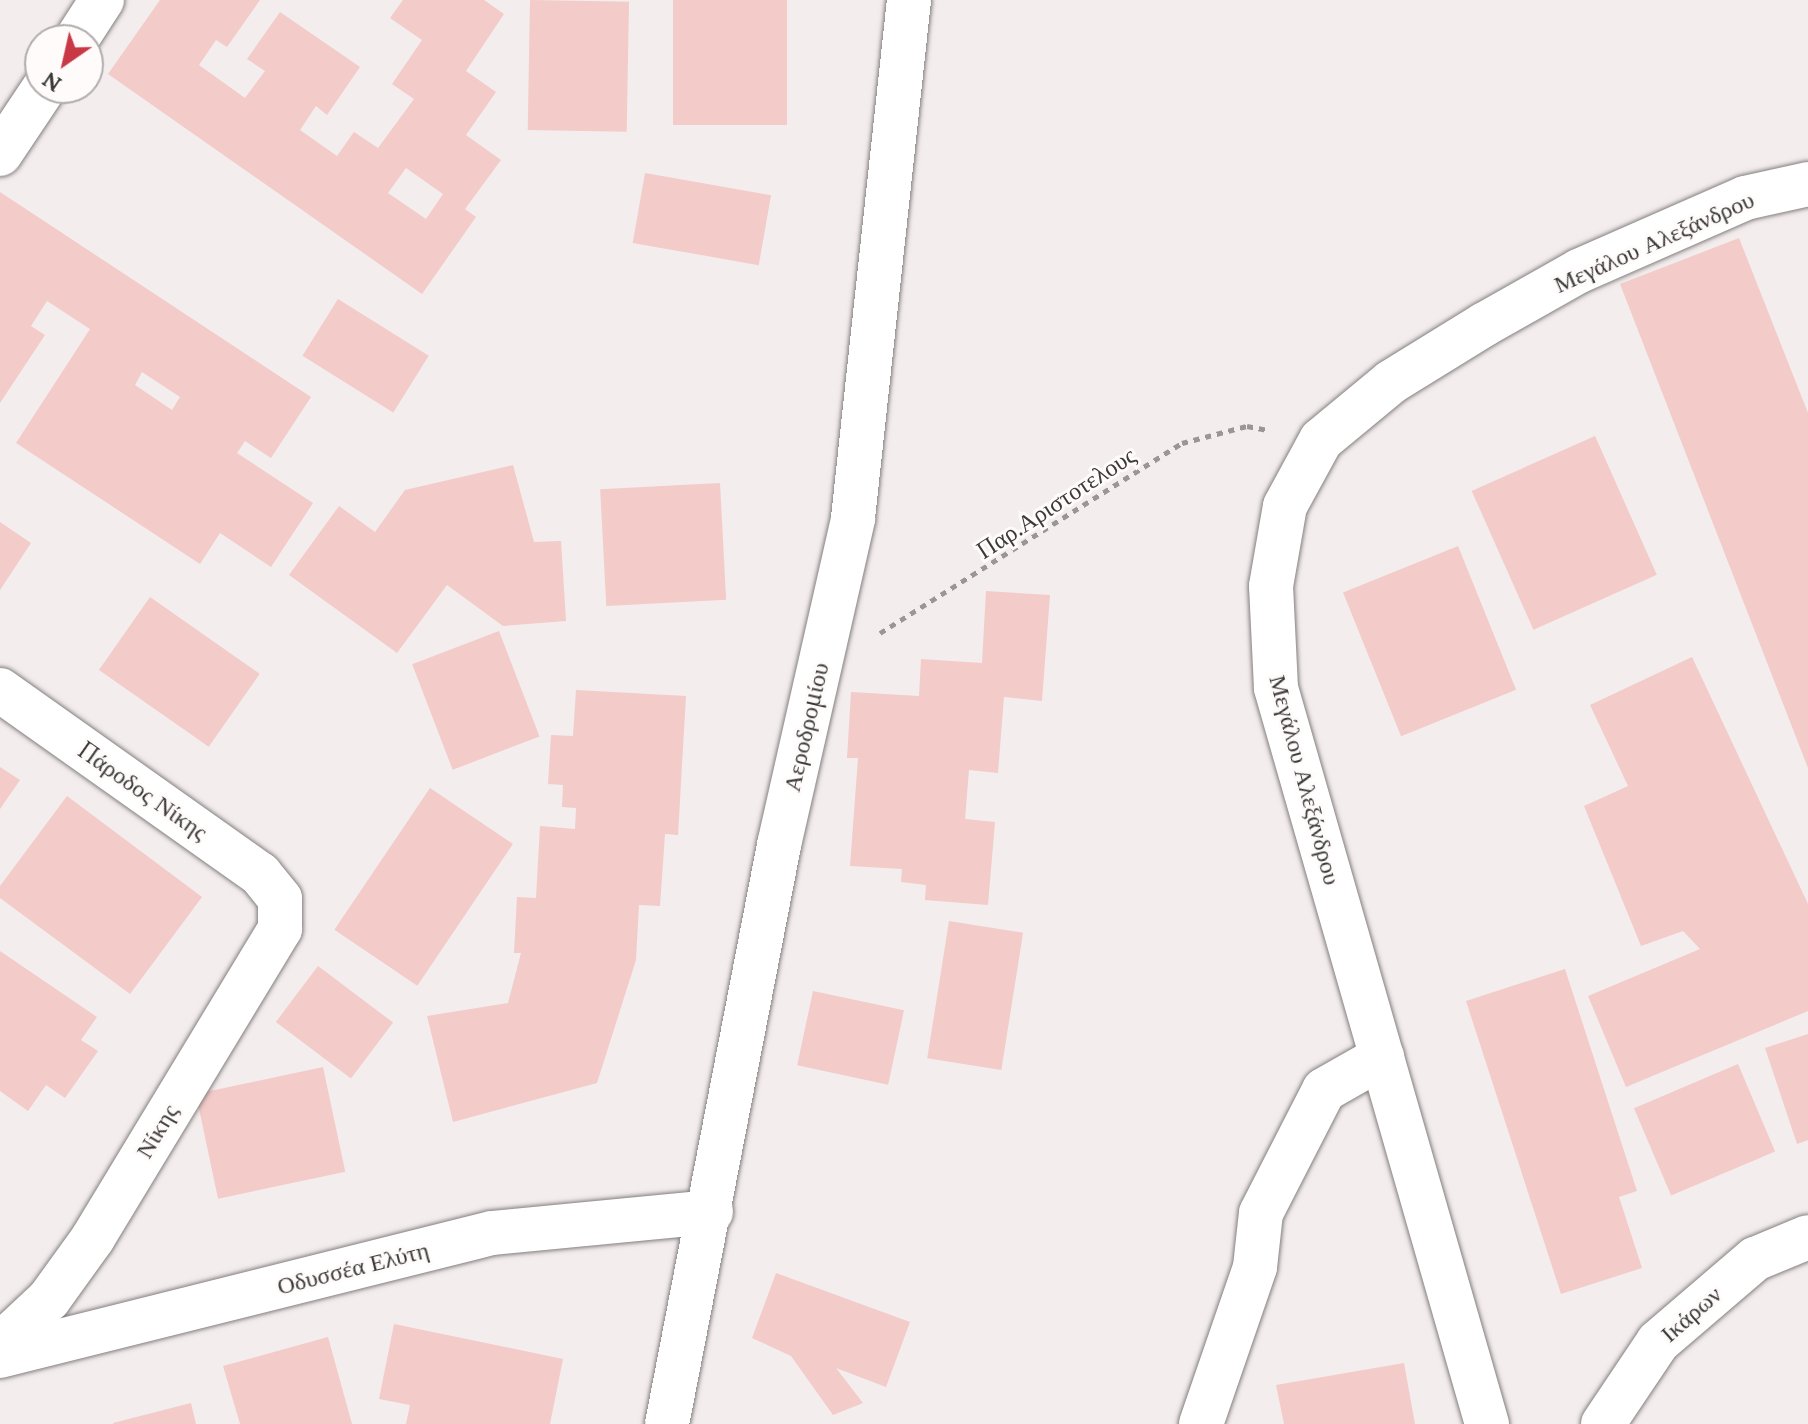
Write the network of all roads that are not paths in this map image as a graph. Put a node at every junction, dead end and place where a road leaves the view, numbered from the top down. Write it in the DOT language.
graph roads {
  1 [pos="102,0"];
  2 [pos="901,8"];
  3 [pos="86,24"];
  4 [pos="33,104"];
  5 [pos="0,154"];
  6 [pos="1808,184"];
  7 [pos="0,690"];
  8 [pos="280,899"];
  9 [pos="1382,1057"];
  10 [pos="711,1212"];
  11 [pos="1808,1237"];
  12 [pos="0,1345"];
  13 [pos="0,1356"];
  14 [pos="667,1424"];
  15 [pos="1201,1424"];
  16 [pos="1487,1424"];
  17 [pos="1603,1424"];
  1 -- 3 [label="street"];
  2 -- 10 [label="street, Αεροδρομίου"];
  4 -- 5 [label="street"];
  6 -- 9 [label="street, Μεγάλου Αλεξάνδρου"];
  7 -- 8 [label="street, Πάροδος Νίκης"];
  8 -- 12 [label="street, Νίκης"];
  9 -- 15 [label="street"];
  9 -- 16 [label="street, Μεγάλου Αλεξάνδρου"];
  10 -- 13 [label="street, Οδυσσέα Ελύτη"];
  10 -- 14 [label="street, Αεροδρομίου"];
  11 -- 17 [label="street, Ικάρων"];
}
